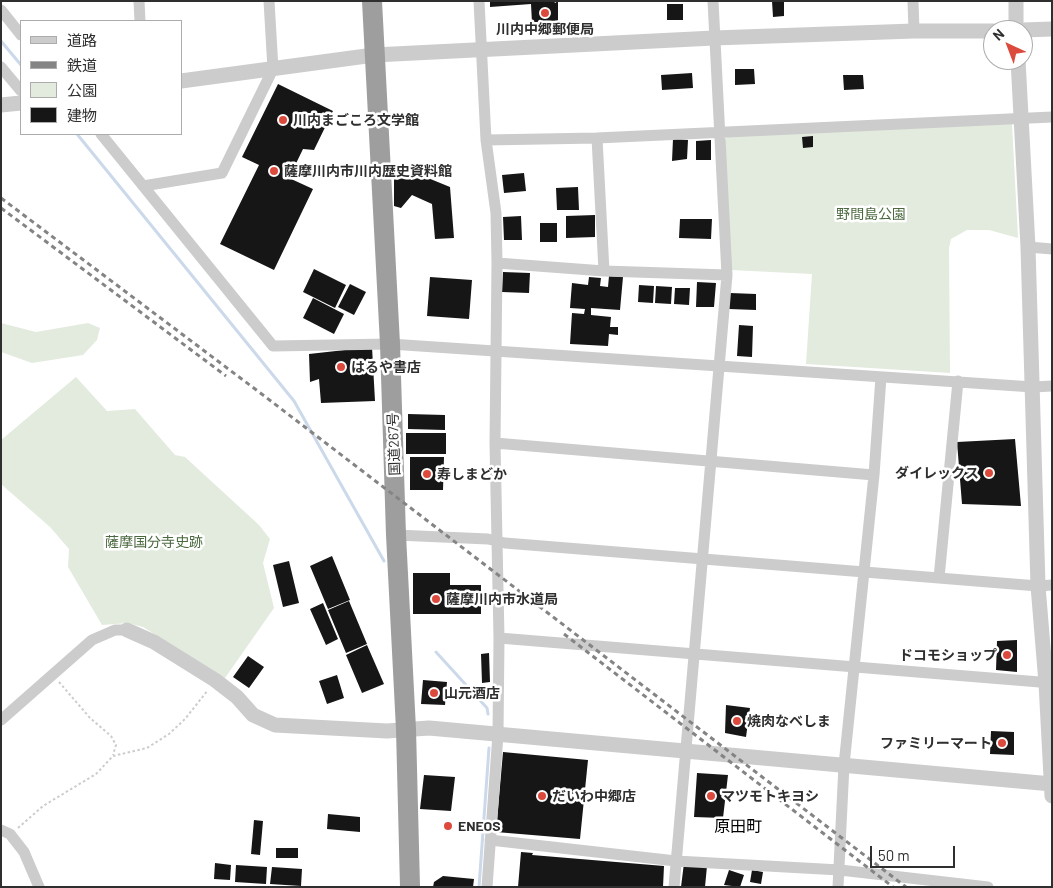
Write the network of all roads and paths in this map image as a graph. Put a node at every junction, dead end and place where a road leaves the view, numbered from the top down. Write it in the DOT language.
graph roads {
  1 [pos="139,1"];
  2 [pos="269,1"];
  3 [pos="372,1"];
  4 [pos="479,1"];
  5 [pos="713,1"];
  6 [pos="913,1"];
  7 [pos="1016,1"];
  8 [pos="1,10"];
  9 [pos="140,20"];
  10 [pos="1016,20"];
  11 [pos="1052,29"];
  12 [pos="1033,30"];
  13 [pos="914,31"];
  14 [pos="983,31"];
  15 [pos="20,34"];
  16 [pos="714,38"];
  17 [pos="481,50"];
  18 [pos="374,55"];
  19 [pos="1,68"];
  20 [pos="273,69"];
  21 [pos="1019,70"];
  22 [pos="182,81"];
  23 [pos="20,90"];
  24 [pos="20,103"];
  25 [pos="1,105"];
  26 [pos="1052,117"];
  27 [pos="1022,118"];
  28 [pos="720,131"];
  29 [pos="102,135"];
  30 [pos="597,138"];
  31 [pos="486,140"];
  32 [pos="143,186"];
  33 [pos="1028,247"];
  34 [pos="1052,249"];
  35 [pos="497,263"];
  36 [pos="604,271"];
  37 [pos="727,275"];
  38 [pos="390,344"];
  39 [pos="495,352"];
  40 [pos="718,366"];
  41 [pos="881,377"];
  42 [pos="958,381"];
  43 [pos="1052,386"];
  44 [pos="1033,387"];
  45 [pos="495,443"];
  46 [pos="711,461"];
  47 [pos="874,475"];
  48 [pos="396,535"];
  49 [pos="498,541"];
  50 [pos="702,558"];
  51 [pos="864,571"];
  52 [pos="939,578"];
  53 [pos="1045,586"];
  54 [pos="127,630"];
  55 [pos="499,638"];
  56 [pos="694,652"];
  57 [pos="854,668"];
  58 [pos="52,675"];
  59 [pos="215,680"];
  60 [pos="1049,683"];
  61 [pos="1,720"];
  62 [pos="406,729"];
  63 [pos="498,734"];
  64 [pos="685,749"];
  65 [pos="113,756"];
  66 [pos="844,765"];
  67 [pos="1051,788"];
  68 [pos="6,832"];
  69 [pos="490,840"];
  70 [pos="676,861"];
  71 [pos="840,870"];
  72 [pos="39,887"];
  73 [pos="410,887"];
  74 [pos="486,887"];
  75 [pos="674,887"];
  76 [pos="838,887"];
  77 [pos="988,887"];
  1 -- 9 [label="street"];
  2 -- 20 [label="street"];
  3 -- 18 [label="highway, 国道267号"];
  4 -- 17 [label="street"];
  5 -- 16 [label="street"];
  6 -- 13 [label="street"];
  7 -- 10 [label="street"];
  8 -- 15 [label="street"];
  11 -- 12 [label="street"];
  13 -- 14 [label="street"];
  13 -- 16 [label="street"];
  16 -- 17 [label="street"];
  16 -- 28 [label="street"];
  17 -- 18 [label="street"];
  17 -- 31 [label="street"];
  18 -- 20 [label="street"];
  18 -- 38 [label="highway, 国道267号"];
  19 -- 23 [label="street"];
  20 -- 22 [label="street"];
  20 -- 32 [label="street"];
  21 -- 27 [label="street"];
  24 -- 25 [label="street"];
  26 -- 27 [label="street"];
  27 -- 28 [label="street"];
  27 -- 33 [label="street"];
  28 -- 30 [label="street"];
  28 -- 37 [label="street"];
  29 -- 32 [label="street"];
  30 -- 31 [label="street"];
  30 -- 36 [label="street"];
  31 -- 35 [label="street"];
  32 -- 38 [label="street"];
  33 -- 34 [label="street"];
  33 -- 44 [label="street"];
  35 -- 36 [label="street"];
  35 -- 39 [label="street"];
  36 -- 37 [label="street"];
  37 -- 40 [label="street"];
  38 -- 39 [label="street"];
  38 -- 48 [label="highway, 国道267号"];
  39 -- 40 [label="street"];
  39 -- 45 [label="street"];
  40 -- 41 [label="street"];
  40 -- 46 [label="street"];
  41 -- 42 [label="street"];
  41 -- 47 [label="street"];
  42 -- 44 [label="street"];
  42 -- 52 [label="street"];
  43 -- 44 [label="street"];
  44 -- 53 [label="street"];
  45 -- 46 [label="street"];
  45 -- 49 [label="street"];
  46 -- 47 [label="street"];
  46 -- 50 [label="street"];
  47 -- 51 [label="street"];
  48 -- 49 [label="street"];
  48 -- 62 [label="highway, 国道267号"];
  49 -- 50 [label="street"];
  49 -- 55 [label="street"];
  50 -- 51 [label="street"];
  50 -- 56 [label="street"];
  51 -- 52 [label="street"];
  51 -- 57 [label="street"];
  52 -- 53 [label="street"];
  53 -- 60 [label="street"];
  54 -- 58 [label="street"];
  54 -- 59 [label="street"];
  55 -- 56 [label="street"];
  55 -- 63 [label="street"];
  56 -- 57 [label="street"];
  56 -- 64 [label="street"];
  57 -- 60 [label="street"];
  57 -- 66 [label="street"];
  58 -- 61 [label="street"];
  58 -- 65 [label="path"];
  59 -- 62 [label="street"];
  59 -- 65 [label="path"];
  60 -- 67 [label="street"];
  62 -- 63 [label="street"];
  62 -- 73 [label="highway, 国道267号"];
  63 -- 64 [label="street"];
  63 -- 69 [label="street"];
  64 -- 66 [label="street"];
  64 -- 70 [label="street"];
  65 -- 68 [label="path"];
  66 -- 67 [label="street"];
  66 -- 71 [label="street"];
  68 -- 72 [label="street"];
  69 -- 70 [label="street"];
  69 -- 74 [label="street"];
  70 -- 71 [label="street"];
  70 -- 75 [label="street"];
  71 -- 76 [label="street"];
  71 -- 77 [label="street"];
}
